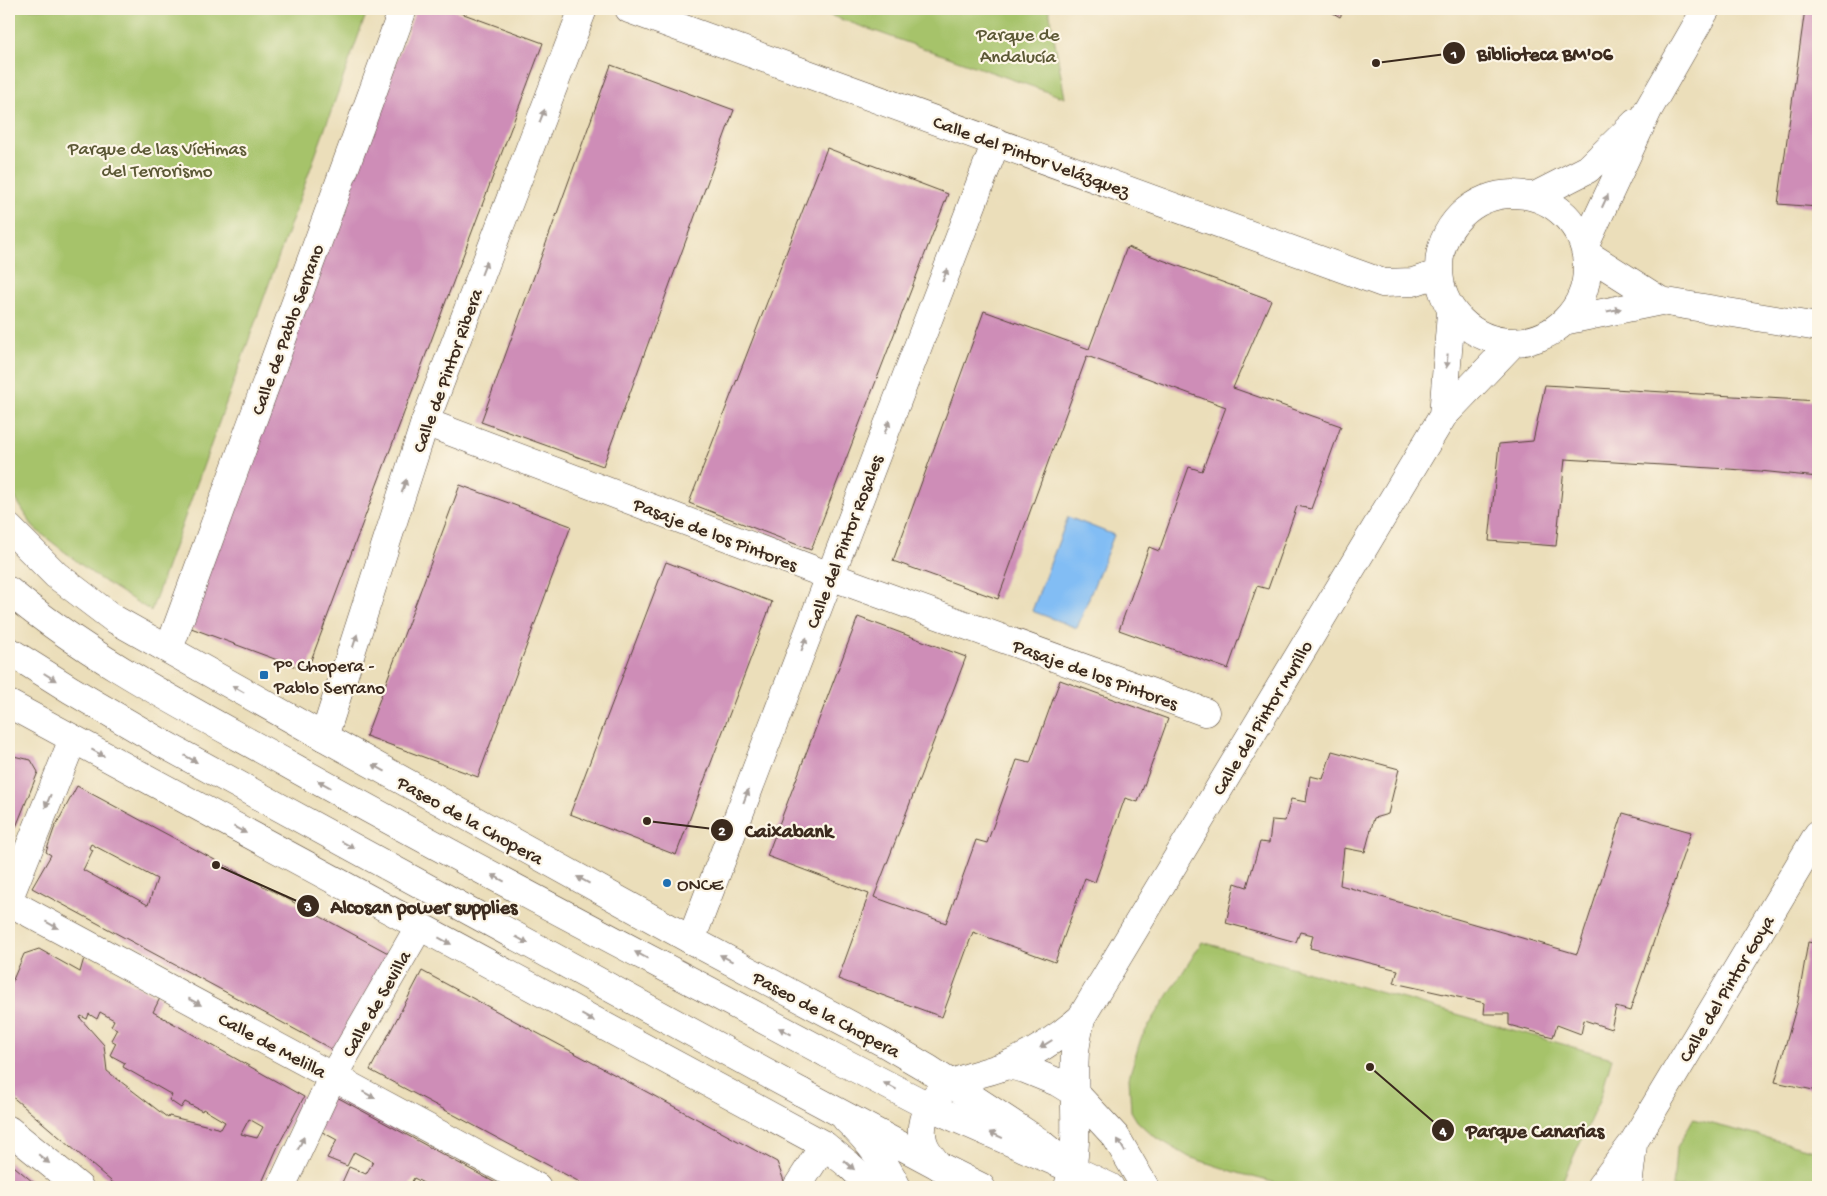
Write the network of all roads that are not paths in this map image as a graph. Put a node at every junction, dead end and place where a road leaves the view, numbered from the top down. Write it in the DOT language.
graph roads {
  1 [pos="403,9"];
  2 [pos="584,9"];
  3 [pos="629,9"];
  4 [pos="1706,9"];
  5 [pos="1648,110"];
  6 [pos="996,142"];
  7 [pos="1535,196"];
  8 [pos="1586,249"];
  9 [pos="1437,274"];
  10 [pos="1661,301"];
  11 [pos="1451,312"];
  12 [pos="1568,320"];
  13 [pos="1818,327"];
  14 [pos="1512,344"];
  15 [pos="1442,416"];
  16 [pos="425,422"];
  17 [pos="9,528"];
  18 [pos="830,576"];
  19 [pos="9,590"];
  20 [pos="169,649"];
  21 [pos="9,651"];
  22 [pos="9,704"];
  23 [pos="1205,712"];
  24 [pos="324,738"];
  25 [pos="73,739"];
  26 [pos="1818,834"];
  27 [pos="9,900"];
  28 [pos="420,927"];
  29 [pos="691,940"];
  30 [pos="1081,1018"];
  31 [pos="1008,1065"];
  32 [pos="333,1076"];
  33 [pos="1076,1093"];
  34 [pos="934,1095"];
  35 [pos="841,1114"];
  36 [pos="9,1130"];
  37 [pos="1633,1143"];
  38 [pos="824,1145"];
  39 [pos="939,1166"];
  40 [pos="1070,1178"];
  41 [pos="79,1187"];
  42 [pos="281,1187"];
  43 [pos="537,1187"];
  44 [pos="797,1187"];
  45 [pos="872,1187"];
  46 [pos="896,1187"];
  47 [pos="981,1187"];
  48 [pos="1110,1187"];
  49 [pos="1145,1187"];
  50 [pos="1600,1187"];
  51 [pos="1628,1187"];
  1 -- 20 [label="main road, Calle de Pablo Serrano"];
  16 -- 2 [label="main road, Calle de Pintor Ribera, one-way"];
  3 -- 6 [label="main road, Calle del Pintor Velázquez"];
  4 -- 5 [label="main road"];
  5 -- 7 [label="main road"];
  8 -- 5 [label="main road, one-way"];
  6 -- 9 [label="main road, Calle del Pintor Velázquez"];
  18 -- 6 [label="main road, Calle del Pintor Rosales, one-way"];
  7 -- 8 [label="main road"];
  7 -- 9 [label="main road"];
  8 -- 10 [label="main road"];
  8 -- 12 [label="main road"];
  9 -- 11 [label="main road"];
  12 -- 10 [label="main road, one-way"];
  10 -- 13 [label="main road"];
  11 -- 14 [label="main road"];
  11 -- 15 [label="main road, Calle del Pintor Murillo, one-way"];
  12 -- 14 [label="main road"];
  14 -- 15 [label="main road, Calle del Pintor Murillo"];
  15 -- 30 [label="main road, Calle del Pintor Murillo"];
  16 -- 18 [label="main road, Pasaje de los Pintores"];
  24 -- 16 [label="main road, Calle de Pintor Ribera, one-way"];
  17 -- 20 [label="main road, Paseo de la Chopera"];
  18 -- 23 [label="main road, Pasaje de los Pintores"];
  29 -- 18 [label="main road, Calle del Pintor Rosales, one-way"];
  34 -- 19 [label="main road, Paseo de la Chopera, one-way"];
  24 -- 20 [label="main road, Paseo de la Chopera, one-way"];
  21 -- 35 [label="main road, one-way"];
  22 -- 25 [label="main road"];
  29 -- 24 [label="main road, Paseo de la Chopera, one-way"];
  25 -- 27 [label="main road, one-way"];
  25 -- 28 [label="main road, one-way"];
  26 -- 37 [label="main road, Calle del Pintor Goya"];
  27 -- 32 [label="main road, Calle de Melilla, one-way"];
  28 -- 32 [label="main road, Calle de Sevilla"];
  28 -- 38 [label="main road, one-way"];
  34 -- 29 [label="main road, Paseo de la Chopera, one-way"];
  30 -- 31 [label="main road, one-way"];
  30 -- 33 [label="main road"];
  31 -- 33 [label="main road"];
  31 -- 34 [label="main road"];
  42 -- 32 [label="main road, Calle de Sevilla, one-way"];
  32 -- 43 [label="main road, Calle de Melilla, one-way"];
  33 -- 40 [label="main road"];
  49 -- 33 [label="main road, one-way"];
  34 -- 39 [label="main road"];
  40 -- 34 [label="main road, Paseo de la Chopera, one-way"];
  35 -- 39 [label="main road"];
  35 -- 46 [label="main road"];
  36 -- 41 [label="main road, one-way"];
  37 -- 50 [label="main road, Calle del Pintor Goya"];
  37 -- 51 [label="main road"];
  38 -- 44 [label="main road"];
  38 -- 45 [label="main road, one-way"];
  39 -- 47 [label="main road"];
  40 -- 48 [label="main road, Paseo de la Chopera"];
}
